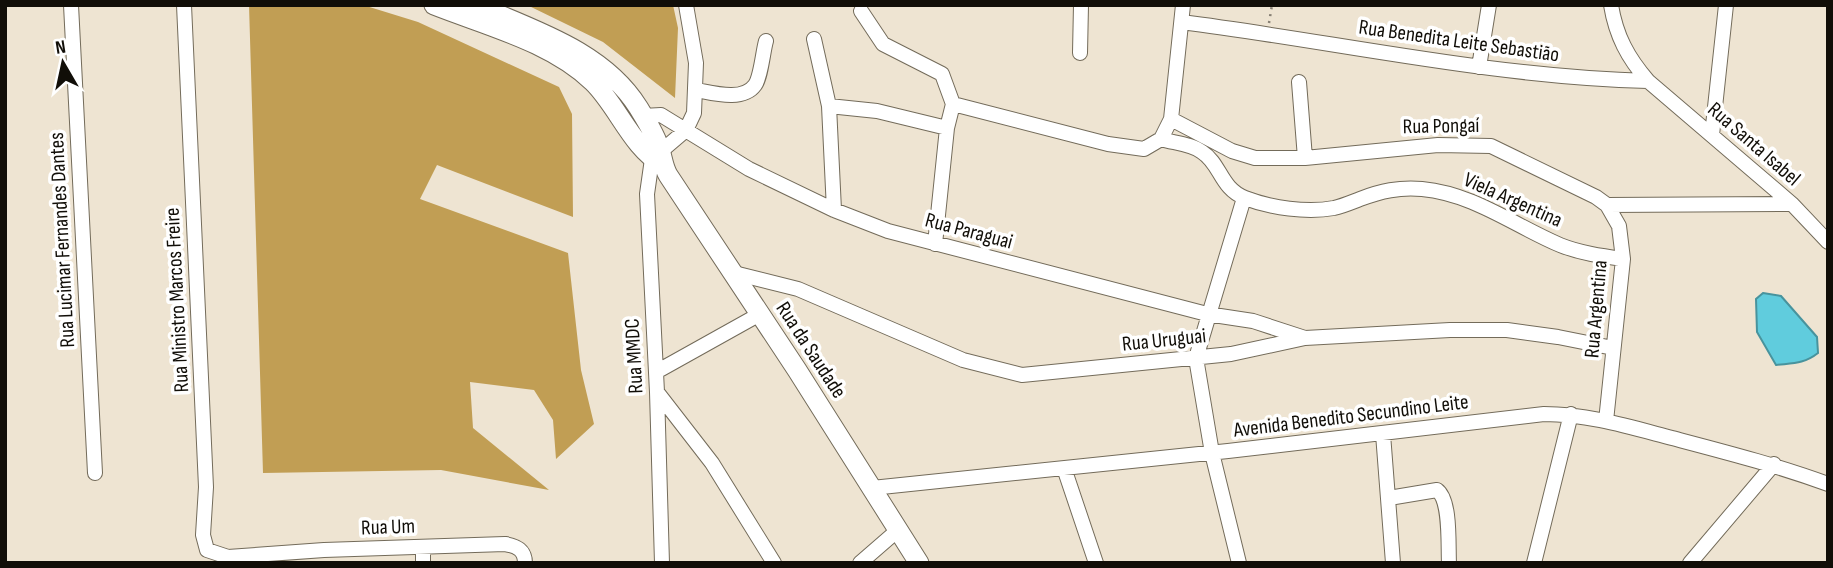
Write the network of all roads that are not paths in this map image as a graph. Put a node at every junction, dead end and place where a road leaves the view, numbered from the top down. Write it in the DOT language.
graph roads {
  1 [pos="71,5"];
  2 [pos="184,5"];
  3 [pos="434,5"];
  4 [pos="476,5"];
  5 [pos="1081,5"];
  6 [pos="1183,5"];
  7 [pos="1489,5"];
  8 [pos="1611,5"];
  9 [pos="1726,5"];
  10 [pos="689,8"];
  11 [pos="861,11"];
  12 [pos="1182,22"];
  13 [pos="814,39"];
  14 [pos="766,41"];
  15 [pos="1080,53"];
  16 [pos="1479,67"];
  17 [pos="1299,82"];
  18 [pos="1648,82"];
  19 [pos="696,90"];
  20 [pos="953,104"];
  21 [pos="829,106"];
  22 [pos="643,116"];
  23 [pos="1171,119"];
  24 [pos="947,128"];
  25 [pos="686,130"];
  26 [pos="1712,135"];
  27 [pos="1161,139"];
  28 [pos="658,158"];
  29 [pos="1305,158"];
  30 [pos="1244,198"];
  31 [pos="1792,204"];
  32 [pos="1607,205"];
  33 [pos="834,210"];
  34 [pos="1828,242"];
  35 [pos="935,244"];
  36 [pos="1622,259"];
  37 [pos="734,273"];
  38 [pos="760,314"];
  39 [pos="1207,314"];
  40 [pos="1305,338"];
  41 [pos="1614,348"];
  42 [pos="1196,358"];
  43 [pos="656,372"];
  44 [pos="657,392"];
  45 [pos="1571,414"];
  46 [pos="1606,421"];
  47 [pos="1383,433"];
  48 [pos="1212,453"];
  49 [pos="1774,464"];
  50 [pos="1064,468"];
  51 [pos="95,473"];
  52 [pos="1828,484"];
  53 [pos="872,488"];
  54 [pos="1389,498"];
  55 [pos="898,530"];
  56 [pos="423,547"];
  57 [pos="248,556"];
  58 [pos="324,557"];
  59 [pos="525,559"];
  60 [pos="1693,562"];
  61 [pos="423,563"];
  62 [pos="662,563"];
  63 [pos="774,563"];
  64 [pos="860,563"];
  65 [pos="919,563"];
  66 [pos="1096,563"];
  67 [pos="1239,563"];
  68 [pos="1394,563"];
  69 [pos="1450,563"];
  70 [pos="1534,563"];
  1 -- 51 [label="street, Rua Lucimar Fernandes Dantes"];
  2 -- 57 [label="street, Rua Ministro Marcos Freire"];
  3 -- 28 [label="main road"];
  4 -- 22 [label="main road"];
  5 -- 15 [label="street"];
  6 -- 12 [label="street"];
  7 -- 16 [label="street"];
  8 -- 18 [label="street, Rua Santa Isabel"];
  9 -- 26 [label="street"];
  10 -- 19 [label="street"];
  11 -- 20 [label="street"];
  12 -- 16 [label="street, Rua Benedita Leite Sebastião"];
  12 -- 23 [label="street"];
  13 -- 21 [label="street"];
  14 -- 19 [label="street"];
  16 -- 18 [label="street, Rua Benedita Leite Sebastião"];
  17 -- 29 [label="street"];
  18 -- 26 [label="street, Rua Santa Isabel"];
  19 -- 25 [label="street"];
  20 -- 24 [label="street"];
  20 -- 27 [label="street"];
  21 -- 24 [label="street"];
  21 -- 33 [label="street"];
  22 -- 25 [label="street, Rua Paraguai"];
  22 -- 28 [label="main road"];
  23 -- 27 [label="street"];
  23 -- 29 [label="street, Rua Pongaí"];
  24 -- 35 [label="street"];
  25 -- 28 [label="street"];
  25 -- 33 [label="street, Rua Paraguai"];
  26 -- 31 [label="street, Rua Santa Isabel"];
  27 -- 30 [label="street"];
  28 -- 37 [label="main road, Rua da Saudade"];
  28 -- 43 [label="street, Rua MMDC"];
  29 -- 32 [label="street, Rua Pongaí"];
  30 -- 36 [label="street, Viela Argentina"];
  30 -- 39 [label="street"];
  31 -- 32 [label="street"];
  31 -- 34 [label="street, Rua Santa Isabel"];
  32 -- 36 [label="street, Rua Argentina"];
  33 -- 35 [label="street, Rua Paraguai"];
  35 -- 39 [label="street, Rua Paraguai"];
  36 -- 41 [label="street, Rua Argentina"];
  37 -- 38 [label="main road, Rua da Saudade"];
  37 -- 42 [label="street, Rua Uruguai"];
  38 -- 43 [label="street"];
  38 -- 53 [label="main road, Rua da Saudade"];
  39 -- 40 [label="street, Rua Paraguai"];
  39 -- 42 [label="street"];
  40 -- 41 [label="street, Rua Uruguai"];
  40 -- 42 [label="street, Rua Uruguai"];
  41 -- 46 [label="street, Rua Argentina"];
  42 -- 48 [label="street"];
  43 -- 44 [label="street, Rua MMDC"];
  44 -- 62 [label="street, Rua MMDC"];
  44 -- 63 [label="street"];
  45 -- 46 [label="street, Avenida Benedito Secundino Leite"];
  45 -- 47 [label="street, Avenida Benedito Secundino Leite"];
  45 -- 70 [label="street"];
  46 -- 49 [label="street, Avenida Benedito Secundino Leite"];
  47 -- 48 [label="street, Avenida Benedito Secundino Leite"];
  47 -- 54 [label="street"];
  48 -- 50 [label="street, Avenida Benedito Secundino Leite"];
  48 -- 67 [label="street"];
  49 -- 52 [label="street, Avenida Benedito Secundino Leite"];
  49 -- 60 [label="street"];
  50 -- 53 [label="street, Avenida Benedito Secundino Leite"];
  50 -- 66 [label="street"];
  53 -- 55 [label="main road, Rua da Saudade"];
  54 -- 68 [label="street"];
  54 -- 69 [label="street"];
  55 -- 64 [label="street"];
  55 -- 65 [label="main road, Rua da Saudade"];
  56 -- 58 [label="street, Rua Um"];
  56 -- 59 [label="street, Rua Um"];
  56 -- 61 [label="street"];
  57 -- 58 [label="street, Rua Um"];
}
